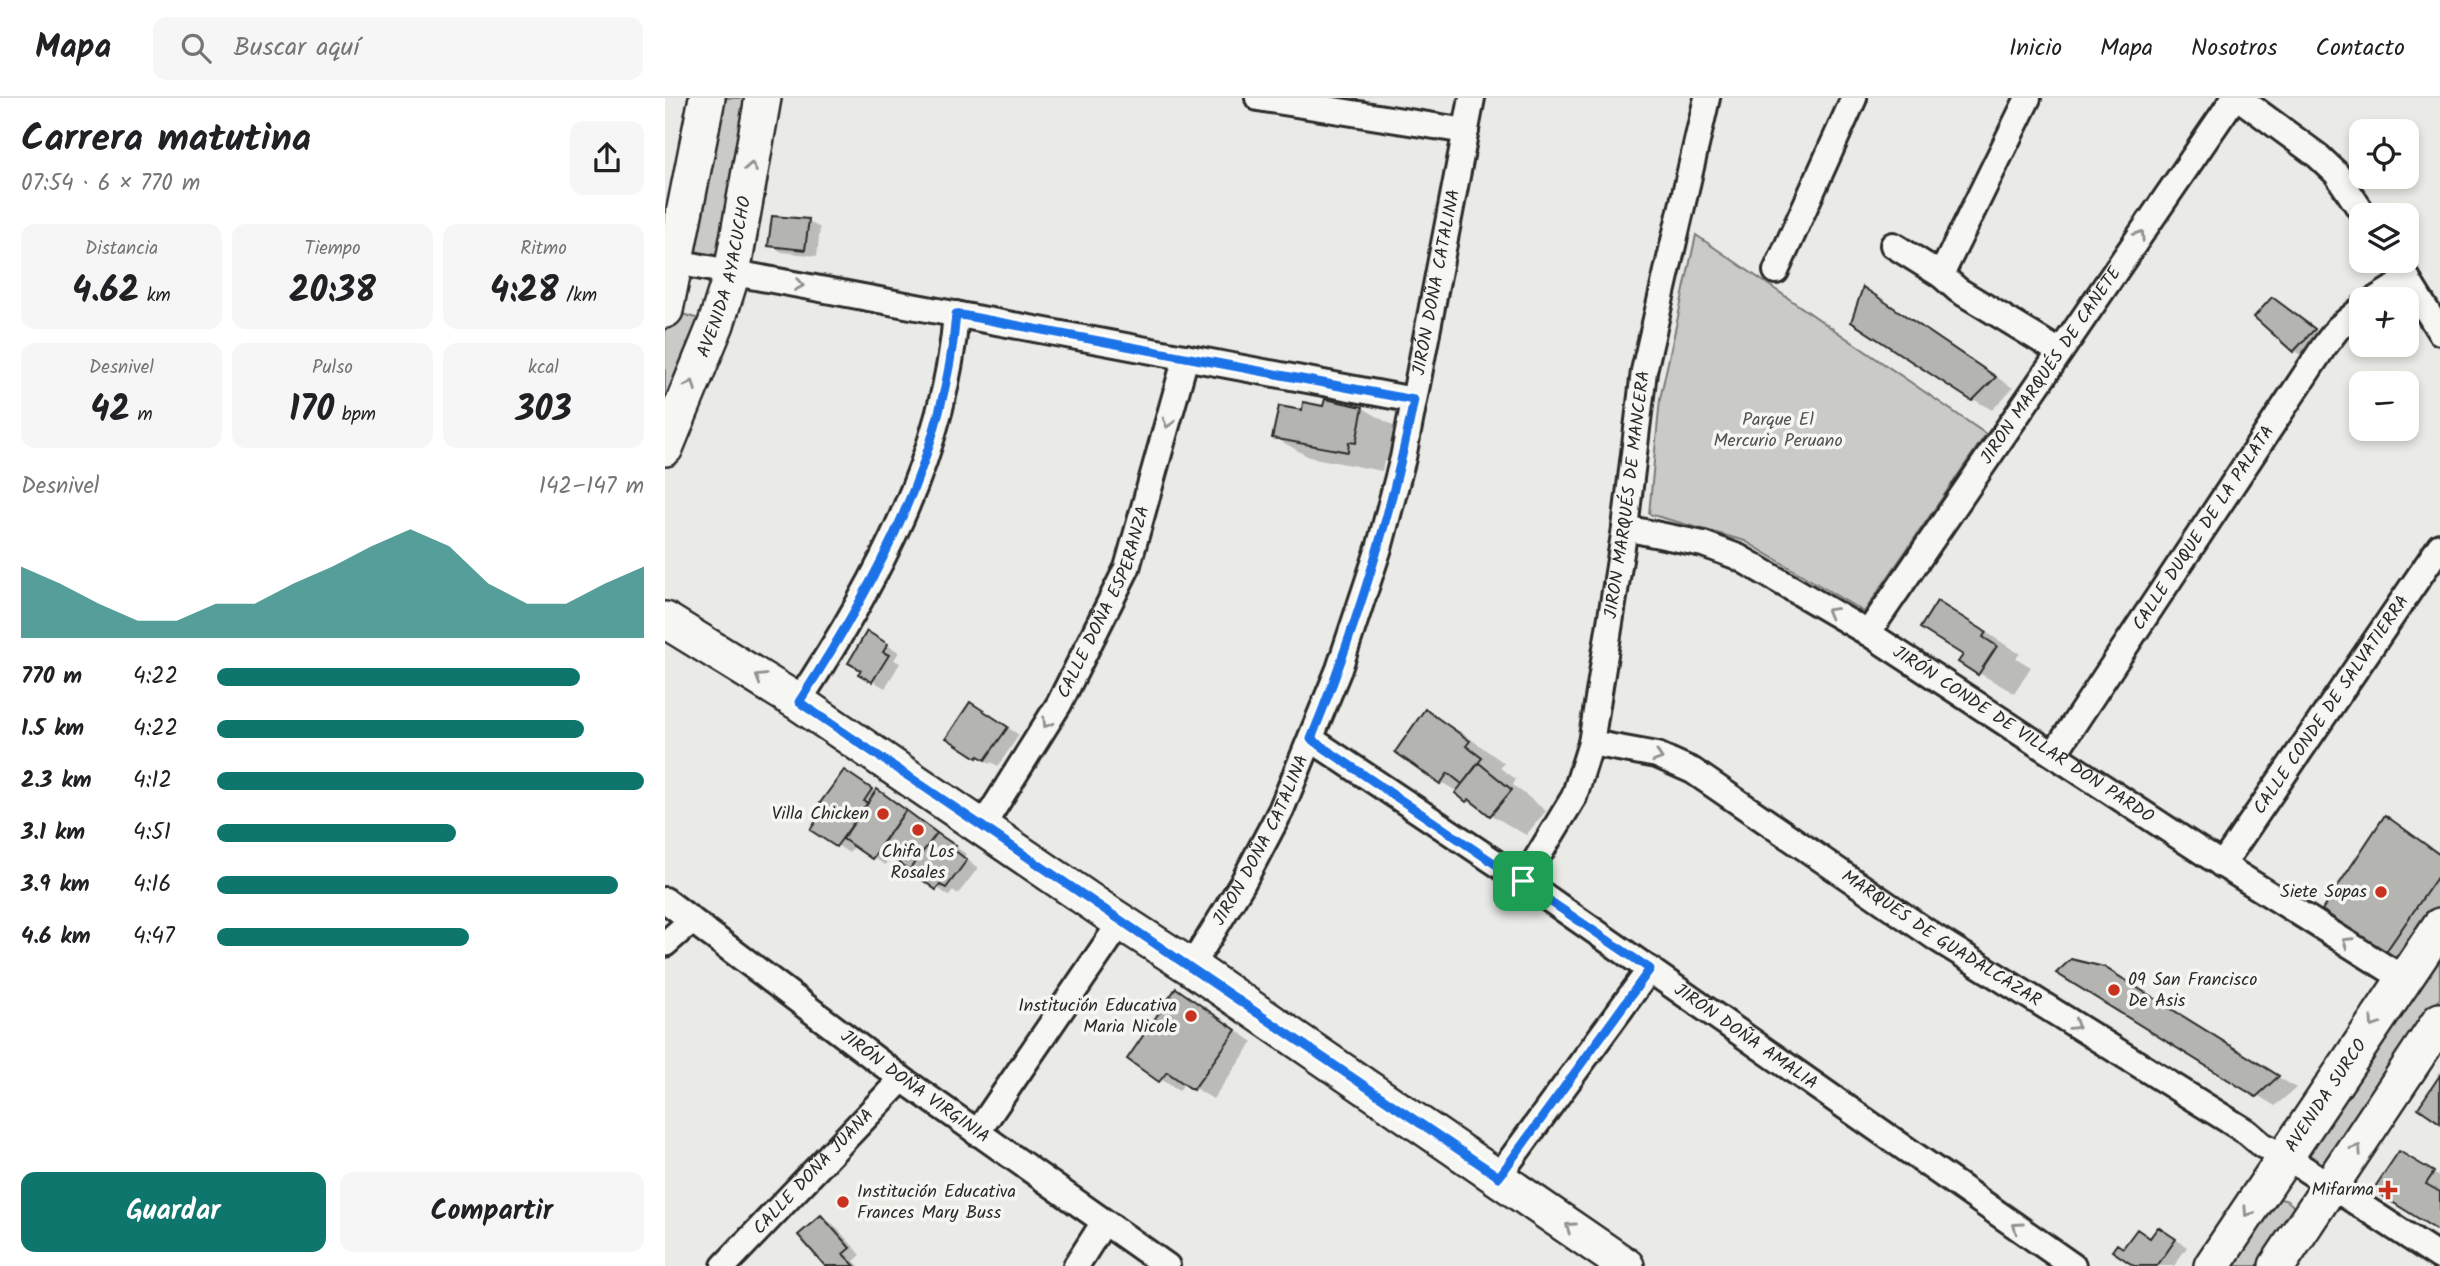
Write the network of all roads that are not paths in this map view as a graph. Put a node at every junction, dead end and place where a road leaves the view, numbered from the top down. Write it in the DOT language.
graph roads {
  1 [pos="707,98"];
  2 [pos="763,98"];
  3 [pos="1258,98"];
  4 [pos="1472,98"];
  5 [pos="1707,98"];
  6 [pos="1854,98"];
  7 [pos="2028,98"];
  8 [pos="2234,98"];
  9 [pos="2239,98"];
  10 [pos="1466,131"];
  11 [pos="2356,203"];
  12 [pos="1893,244"];
  13 [pos="676,262"];
  14 [pos="1776,271"];
  15 [pos="732,273"];
  16 [pos="2399,273"];
  17 [pos="2404,273"];
  18 [pos="1941,275"];
  19 [pos="2387,287"];
  20 [pos="665,309"];
  21 [pos="956,314"];
  22 [pos="2349,319"];
  23 [pos="716,324"];
  24 [pos="2440,332"];
  25 [pos="2060,352"];
  26 [pos="1186,357"];
  27 [pos="1414,400"];
  28 [pos="665,449"];
  29 [pos="1625,528"];
  30 [pos="2440,545"];
  31 [pos="665,620"];
  32 [pos="1868,633"];
  33 [pos="799,702"];
  34 [pos="1311,739"];
  35 [pos="1591,743"];
  36 [pos="2054,754"];
  37 [pos="982,827"];
  38 [pos="2222,865"];
  39 [pos="1523,881"];
  40 [pos="665,900"];
  41 [pos="691,921"];
  42 [pos="1122,922"];
  43 [pos="2440,926"];
  44 [pos="665,944"];
  45 [pos="1191,967"];
  46 [pos="1650,969"];
  47 [pos="2404,979"];
  48 [pos="2440,1021"];
  49 [pos="902,1079"];
  50 [pos="977,1133"];
  51 [pos="2285,1156"];
  52 [pos="1499,1177"];
  53 [pos="2332,1186"];
  54 [pos="1104,1222"];
  55 [pos="2440,1257"];
  56 [pos="1606,1260"];
  57 [pos="724,1266"];
  58 [pos="1076,1266"];
  59 [pos="1167,1266"];
  60 [pos="2073,1266"];
  61 [pos="2212,1266"];
  62 [pos="2277,1266"];
  1 -- 13 [label="main road"];
  15 -- 2 [label="main road, AVENIDA AYACUCHO, one-way"];
  3 -- 10 [label="street"];
  4 -- 10 [label="street, JIRÓN DOÑA CATALINA"];
  5 -- 29 [label="street, JIRÓN MARQUÉS DE MANCERA"];
  6 -- 14 [label="street"];
  7 -- 18 [label="street"];
  25 -- 8 [label="street, JIRÓN MARQUÉS DE CAÑETE, one-way"];
  9 -- 11 [label="street"];
  10 -- 27 [label="street, JIRÓN DOÑA CATALINA"];
  12 -- 18 [label="street"];
  13 -- 15 [label="street"];
  13 -- 20 [label="main road"];
  15 -- 21 [label="street, one-way"];
  15 -- 23 [label="main road, AVENIDA AYACUCHO"];
  16 -- 19 [label="street"];
  17 -- 24 [label="street"];
  18 -- 25 [label="street"];
  20 -- 23 [label="main road"];
  21 -- 26 [label="street"];
  21 -- 33 [label="street"];
  22 -- 36 [label="street, CALLE DUQUE DE LA PALATA"];
  28 -- 23 [label="main road, AVENIDA AYACUCHO, one-way"];
  25 -- 32 [label="street, JIRÓN MARQUÉS DE CAÑETE"];
  26 -- 27 [label="street"];
  26 -- 37 [label="street, CALLE DOÑA ESPERANZA, one-way"];
  27 -- 34 [label="street, JIRÓN DOÑA CATALINA"];
  32 -- 29 [label="street, JIRÓN CONDE DE VILLAR DON PARDO, one-way"];
  29 -- 35 [label="street, JIRÓN MARQUÉS DE MANCERA"];
  30 -- 38 [label="street, CALLE CONDE DE SALVATIERRA"];
  33 -- 31 [label="main road, one-way"];
  32 -- 36 [label="street, JIRÓN CONDE DE VILLAR DON PARDO"];
  33 -- 37 [label="main road"];
  34 -- 39 [label="street, JIRÓN DOÑA AMALIA"];
  34 -- 45 [label="street, JIRÓN DOÑA CATALINA"];
  35 -- 39 [label="street, JIRÓN MARQUÉS DE MANCERA"];
  35 -- 51 [label="street, MARQUÉS DE GUADALCÁZAR, one-way"];
  36 -- 38 [label="street, JIRÓN CONDE DE VILLAR DON PARDO"];
  37 -- 42 [label="main road"];
  47 -- 38 [label="street, JIRÓN CONDE DE VILLAR DON PARDO, one-way"];
  39 -- 46 [label="street, JIRÓN DOÑA AMALIA"];
  40 -- 41 [label="street, JIRÓN DOÑA VIRGINIA"];
  41 -- 44 [label="street"];
  41 -- 49 [label="street, JIRÓN DOÑA VIRGINIA"];
  42 -- 45 [label="main road"];
  42 -- 50 [label="street"];
  43 -- 47 [label="main road, AVENIDA SURCO"];
  45 -- 52 [label="main road"];
  46 -- 52 [label="street"];
  60 -- 46 [label="street, JIRÓN DOÑA AMALIA, one-way"];
  47 -- 51 [label="main road, AVENIDA SURCO, one-way"];
  53 -- 48 [label="main road, one-way"];
  49 -- 50 [label="street, JIRÓN DOÑA VIRGINIA"];
  49 -- 57 [label="street, CALLE DOÑA JUANA"];
  50 -- 54 [label="street, JIRÓN DOÑA VIRGINIA"];
  51 -- 53 [label="street, MARQUÉS DE GUADALCÁZAR"];
  51 -- 61 [label="main road, AVENIDA SURCO, one-way"];
  56 -- 52 [label="main road, one-way"];
  53 -- 55 [label="street, MARQUÉS DE GUADALCÁZAR"];
  53 -- 62 [label="main road"];
  54 -- 58 [label="street"];
  54 -- 59 [label="street, JIRÓN DOÑA VIRGINIA"];
}
